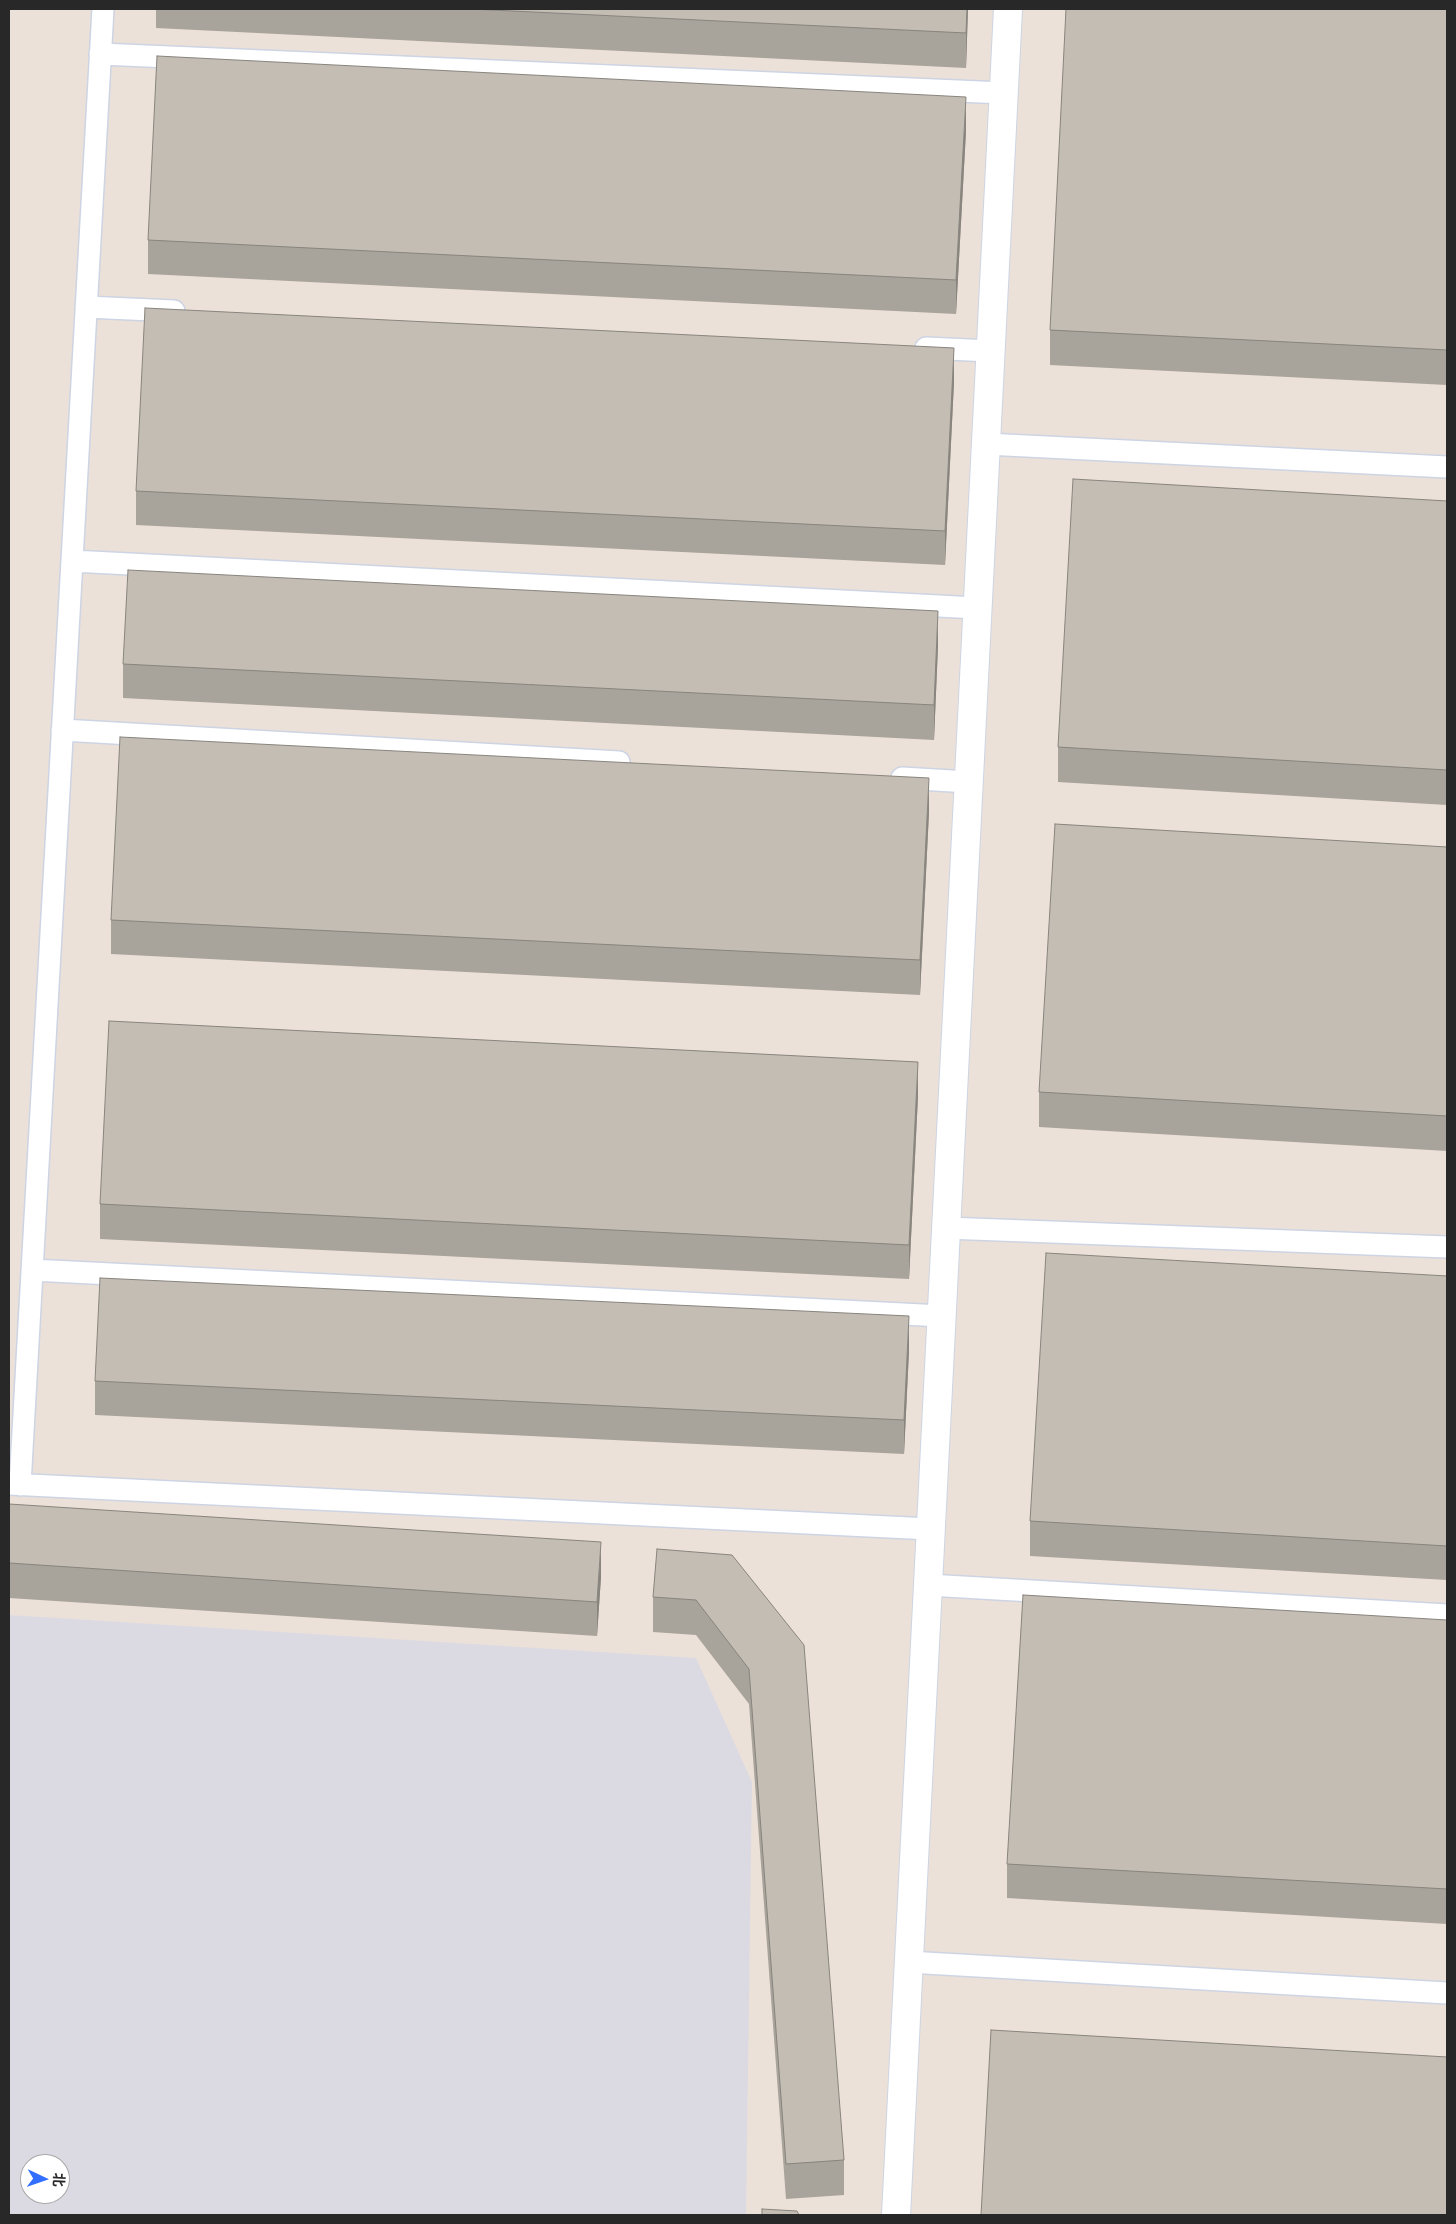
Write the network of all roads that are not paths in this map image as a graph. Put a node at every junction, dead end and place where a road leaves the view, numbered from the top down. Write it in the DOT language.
graph roads {
  1 [pos="103,9"];
  2 [pos="1008,9"];
  3 [pos="100,54"];
  4 [pos="1004,93"];
  5 [pos="86,307"];
  6 [pos="195,312"];
  7 [pos="901,347"];
  8 [pos="991,351"];
  9 [pos="986,444"];
  10 [pos="1447,466"];
  11 [pos="72,561"];
  12 [pos="978,608"];
  13 [pos="62,730"];
  14 [pos="640,764"];
  15 [pos="879,777"];
  16 [pos="969,782"];
  17 [pos="946,1228"];
  18 [pos="1447,1247"];
  19 [pos="32,1270"];
  20 [pos="942,1316"];
  21 [pos="14,1484"];
  22 [pos="930,1529"];
  23 [pos="928,1585"];
  24 [pos="1447,1615"];
  25 [pos="908,1962"];
  26 [pos="1447,1993"];
  27 [pos="896,2215"];
  1 -- 3 [label="lane"];
  2 -- 4 [label="street"];
  3 -- 4 [label="lane"];
  3 -- 5 [label="lane"];
  4 -- 8 [label="street"];
  5 -- 6 [label="lane"];
  5 -- 11 [label="lane"];
  7 -- 8 [label="lane"];
  8 -- 9 [label="street"];
  9 -- 10 [label="lane"];
  9 -- 12 [label="street"];
  11 -- 12 [label="lane"];
  11 -- 13 [label="lane"];
  12 -- 16 [label="street"];
  13 -- 14 [label="lane"];
  13 -- 19 [label="lane"];
  15 -- 16 [label="lane"];
  16 -- 17 [label="street"];
  17 -- 18 [label="lane"];
  17 -- 20 [label="street"];
  19 -- 20 [label="lane"];
  19 -- 21 [label="lane"];
  20 -- 22 [label="street"];
  21 -- 22 [label="lane"];
  22 -- 23 [label="street"];
  23 -- 24 [label="lane"];
  23 -- 25 [label="street"];
  25 -- 26 [label="lane"];
  25 -- 27 [label="street"];
}
